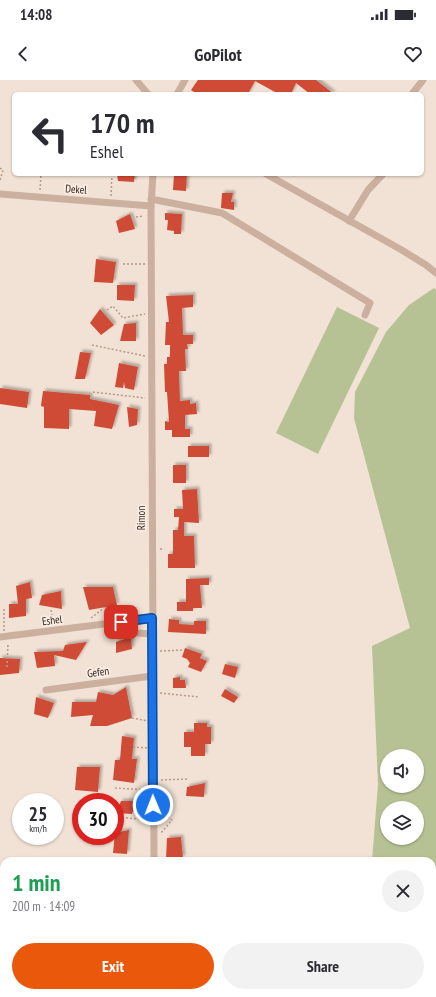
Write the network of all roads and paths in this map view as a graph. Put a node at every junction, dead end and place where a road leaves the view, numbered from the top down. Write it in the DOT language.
graph roads {
  1 [pos="136,80"];
  2 [pos="185,80"];
  3 [pos="423,80"];
  4 [pos="146,92"];
  5 [pos="178,92"];
  6 [pos="414,92"];
  7 [pos="0,168"];
  8 [pos="41,176"];
  9 [pos="112,176"];
  10 [pos="153,176"];
  11 [pos="270,176"];
  12 [pos="380,176"];
  13 [pos="0,180"];
  14 [pos="0,194"];
  15 [pos="40,198"];
  16 [pos="151,202"];
  17 [pos="110,203"];
  18 [pos="349,221"];
  19 [pos="123,264"];
  20 [pos="151,264"];
  21 [pos="436,273"];
  22 [pos="107,310"];
  23 [pos="151,313"];
  24 [pos="365,315"];
  25 [pos="92,345"];
  26 [pos="152,357"];
  27 [pos="93,392"];
  28 [pos="152,399"];
  29 [pos="105,607"];
  30 [pos="4,608"];
  31 [pos="51,610"];
  32 [pos="152,618"];
  33 [pos="88,620"];
  34 [pos="106,625"];
  35 [pos="53,631"];
  36 [pos="152,634"];
  37 [pos="4,637"];
  38 [pos="184,650"];
  39 [pos="152,652"];
  40 [pos="7,667"];
  41 [pos="152,676"];
  42 [pos="46,690"];
  43 [pos="152,692"];
  44 [pos="199,697"];
  45 [pos="132,718"];
  46 [pos="152,722"];
  47 [pos="133,747"];
  48 [pos="153,748"];
  49 [pos="187,779"];
  50 [pos="153,781"];
  51 [pos="115,788"];
  52 [pos="153,790"];
  53 [pos="153,805"];
  54 [pos="124,818"];
  55 [pos="154,821"];
  56 [pos="154,841"];
  57 [pos="154,857"];
  1 -- 4 [label="street"];
  2 -- 5 [label="street"];
  3 -- 6 [label="street"];
  7 -- 13 [label="path"];
  8 -- 15 [label="path"];
  9 -- 17 [label="path"];
  10 -- 16 [label="street, Rimon"];
  11 -- 18 [label="street"];
  12 -- 18 [label="street"];
  14 -- 15 [label="street, Dekel"];
  15 -- 17 [label="street, Dekel"];
  16 -- 17 [label="street, Dekel"];
  16 -- 20 [label="street, Rimon"];
  16 -- 24 [label="street, Dekel"];
  18 -- 21 [label="street"];
  19 -- 20 [label="path"];
  20 -- 23 [label="street, Rimon"];
  22 -- 23 [label="path"];
  23 -- 26 [label="street, Rimon"];
  25 -- 26 [label="path"];
  26 -- 28 [label="street, Rimon"];
  27 -- 28 [label="path"];
  28 -- 32 [label="street, Rimon"];
  29 -- 33 [label="path"];
  30 -- 37 [label="path"];
  31 -- 35 [label="path"];
  32 -- 34 [label="street, Eshel"];
  32 -- 36 [label="street, Rimon"];
  34 -- 35 [label="street, Eshel"];
  34 -- 36 [label="street, Eshel"];
  35 -- 37 [label="street, Eshel"];
  36 -- 39 [label="street, Rimon"];
  37 -- 40 [label="path"];
  38 -- 39 [label="path"];
  39 -- 41 [label="street, Rimon"];
  41 -- 42 [label="street, Gefen"];
  41 -- 43 [label="street, Rimon"];
  43 -- 44 [label="path"];
  43 -- 46 [label="street, Rimon"];
  45 -- 46 [label="path"];
  46 -- 48 [label="street, Rimon"];
  47 -- 48 [label="path"];
  48 -- 50 [label="street, Rimon"];
  49 -- 50 [label="path"];
  50 -- 52 [label="street, Rimon"];
  51 -- 52 [label="path"];
  52 -- 53 [label="street, Rimon"];
  53 -- 55 [label="street, Rimon"];
  53 -- 56 [label="path"];
  54 -- 55 [label="path"];
  55 -- 56 [label="street, Rimon"];
  56 -- 57 [label="street, Rimon"];
}
